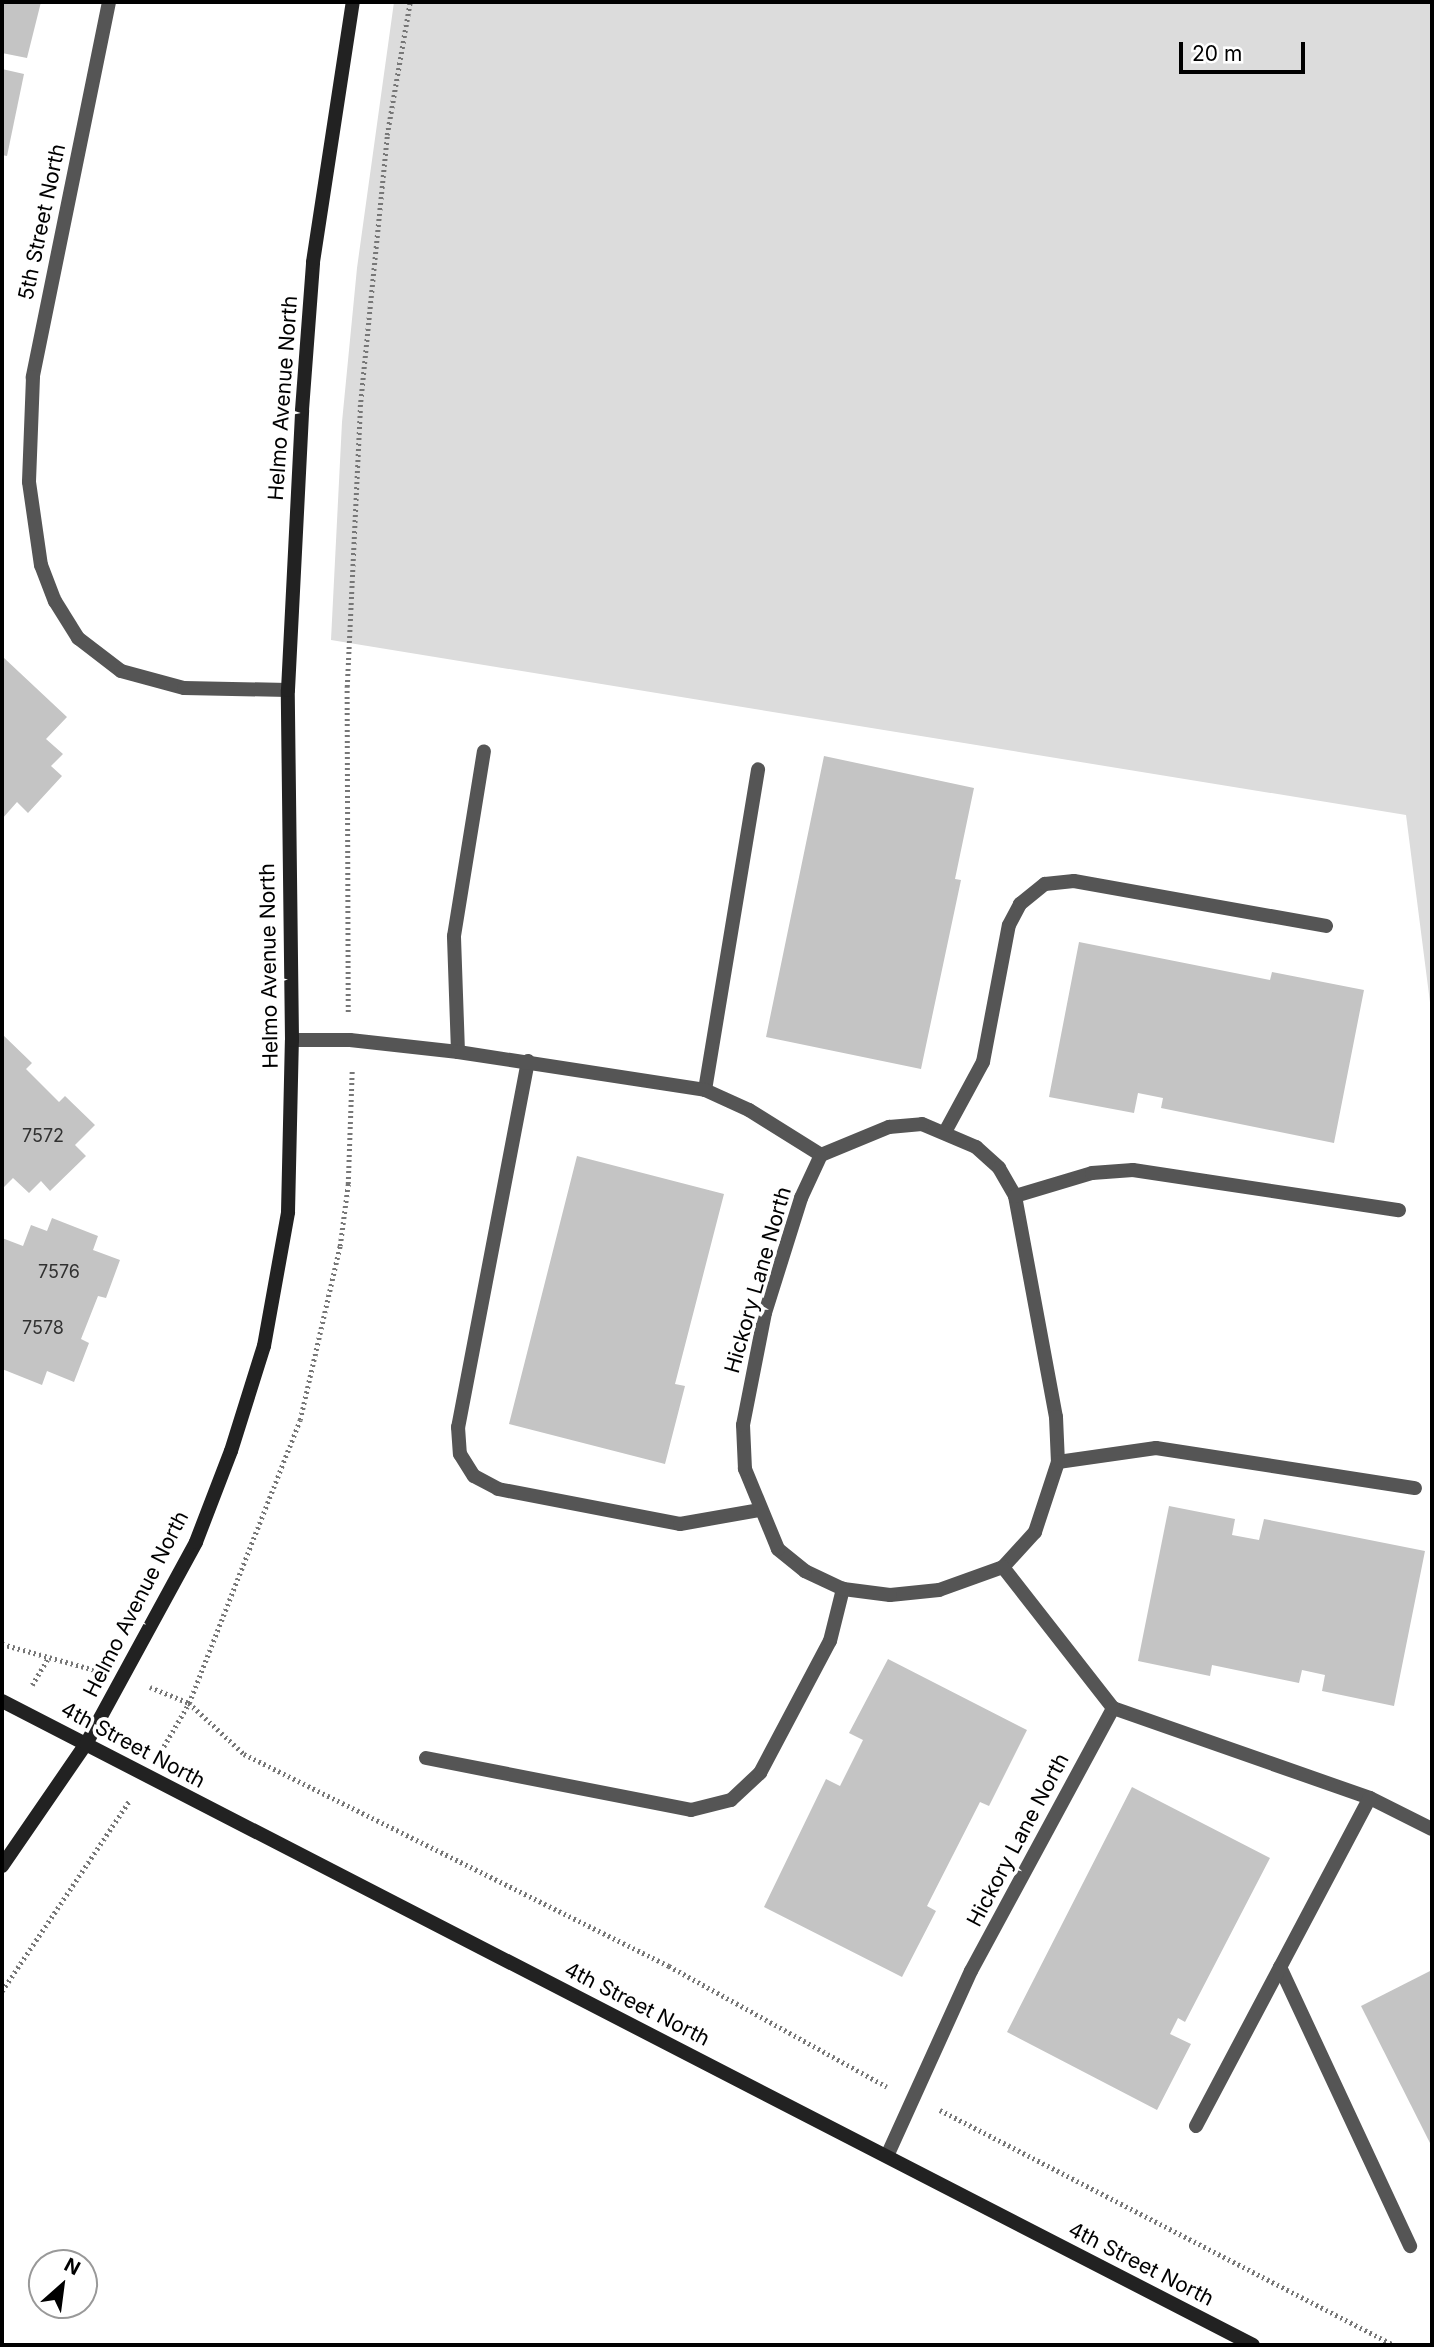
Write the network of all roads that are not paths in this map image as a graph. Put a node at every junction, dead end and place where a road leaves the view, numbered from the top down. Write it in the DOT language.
graph roads {
  1 [pos="109,2"];
  2 [pos="353,2"];
  3 [pos="288,690"];
  4 [pos="485,751"];
  5 [pos="758,769"];
  6 [pos="1326,926"];
  7 [pos="292,1040"];
  8 [pos="458,1052"];
  9 [pos="528,1061"];
  10 [pos="705,1090"];
  11 [pos="946,1132"];
  12 [pos="821,1155"];
  13 [pos="1015,1196"];
  14 [pos="1399,1210"];
  15 [pos="1058,1462"];
  16 [pos="1415,1488"];
  17 [pos="759,1510"];
  18 [pos="1003,1567"];
  19 [pos="843,1589"];
  20 [pos="2,1701"];
  21 [pos="1112,1708"];
  22 [pos="86,1744"];
  23 [pos="426,1758"];
  24 [pos="1370,1798"];
  25 [pos="1432,1829"];
  26 [pos="2,1866"];
  27 [pos="1280,1967"];
  28 [pos="1196,2126"];
  29 [pos="887,2156"];
  30 [pos="1410,2246"];
  31 [pos="1252,2345"];
  1 -- 3 [label="street, 5th Street North"];
  2 -- 3 [label="street, Helmo Avenue North"];
  3 -- 7 [label="street, Helmo Avenue North"];
  4 -- 8 [label="street"];
  5 -- 10 [label="street"];
  6 -- 11 [label="street"];
  7 -- 8 [label="street"];
  7 -- 22 [label="street, Helmo Avenue North"];
  8 -- 9 [label="street"];
  9 -- 10 [label="street"];
  9 -- 17 [label="street"];
  10 -- 12 [label="street"];
  11 -- 12 [label="street, Hickory Lane North"];
  11 -- 13 [label="street, Hickory Lane North"];
  12 -- 17 [label="street, Hickory Lane North"];
  13 -- 14 [label="street"];
  13 -- 15 [label="street, Hickory Lane North"];
  15 -- 16 [label="street"];
  15 -- 18 [label="street, Hickory Lane North"];
  17 -- 19 [label="street, Hickory Lane North"];
  18 -- 19 [label="street, Hickory Lane North"];
  18 -- 21 [label="street"];
  19 -- 23 [label="street"];
  20 -- 22 [label="street, 4th Street North"];
  21 -- 24 [label="street"];
  21 -- 29 [label="street, Hickory Lane North"];
  22 -- 26 [label="street, Helmo Avenue North"];
  22 -- 29 [label="street, 4th Street North"];
  24 -- 25 [label="street"];
  24 -- 27 [label="street"];
  27 -- 28 [label="street"];
  27 -- 30 [label="street"];
  29 -- 31 [label="street, 4th Street North"];
}
